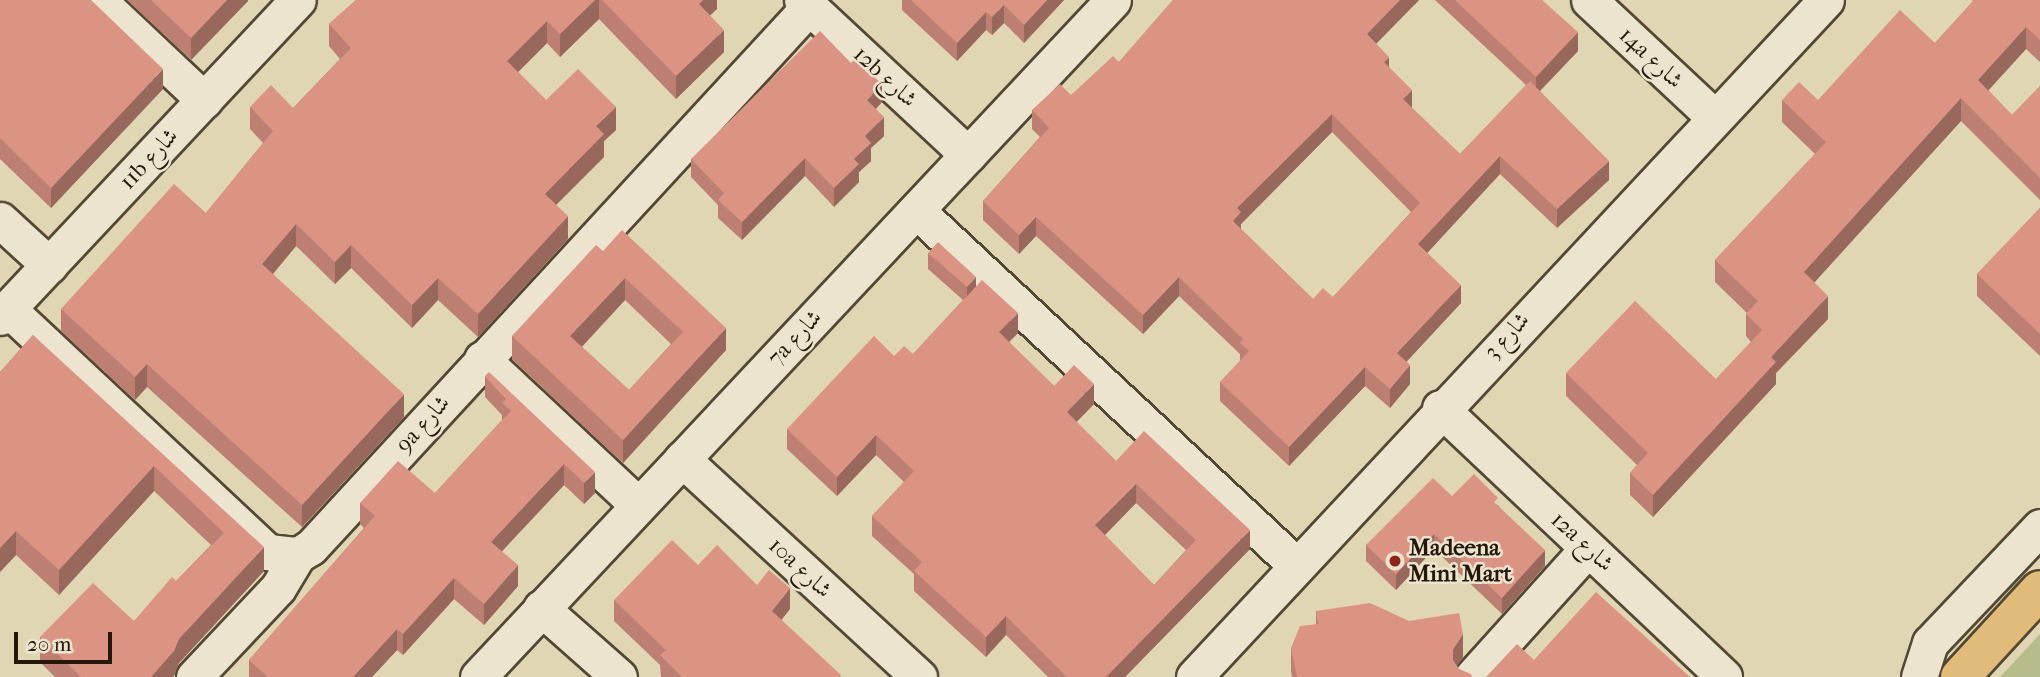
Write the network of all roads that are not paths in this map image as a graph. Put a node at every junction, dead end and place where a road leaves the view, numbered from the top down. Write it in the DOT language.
graph roads {
  1 [pos="98,0"];
  2 [pos="298,0"];
  3 [pos="1113,0"];
  4 [pos="1589,0"];
  5 [pos="1826,0"];
  6 [pos="806,3"];
  7 [pos="204,100"];
  8 [pos="1714,117"];
  9 [pos="968,155"];
  10 [pos="916,210"];
  11 [pos="0,220"];
  12 [pos="49,265"];
  13 [pos="4,313"];
  14 [pos="482,359"];
  15 [pos="1440,408"];
  16 [pos="682,459"];
  17 [pos="638,505"];
  18 [pos="2040,527"];
  19 [pos="1588,548"];
  20 [pos="298,555"];
  21 [pos="1297,566"];
  22 [pos="2040,590"];
  23 [pos="541,608"];
  24 [pos="194,677"];
  25 [pos="478,677"];
  26 [pos="619,677"];
  27 [pos="919,677"];
  28 [pos="1194,677"];
  29 [pos="1472,677"];
  30 [pos="1724,677"];
  31 [pos="1919,677"];
  32 [pos="1960,677"];
  1 -- 7 [label="street"];
  2 -- 7 [label="street, 11b شارع"];
  3 -- 9 [label="street, 7a شارع"];
  4 -- 8 [label="street, 14a شارع"];
  5 -- 8 [label="street, شارع 3"];
  6 -- 9 [label="street, 12b شارع"];
  6 -- 14 [label="street, 9a شارع"];
  7 -- 12 [label="street, 11b شارع"];
  8 -- 15 [label="street, شارع 3"];
  9 -- 10 [label="street, 7a شارع"];
  10 -- 16 [label="street, 7a شارع"];
  10 -- 21 [label="street"];
  11 -- 12 [label="street"];
  12 -- 13 [label="street, 11b شارع"];
  13 -- 20 [label="street"];
  14 -- 17 [label="street"];
  14 -- 20 [label="street, 9a شارع"];
  15 -- 19 [label="street, 12a شارع"];
  15 -- 21 [label="street, شارع 3"];
  16 -- 17 [label="street, 7a شارع"];
  16 -- 27 [label="street, 10a شارع"];
  17 -- 23 [label="street, 7a شارع"];
  18 -- 31 [label="street"];
  19 -- 29 [label="street"];
  19 -- 30 [label="street, 12a شارع"];
  20 -- 24 [label="street, 9a شارع"];
  21 -- 28 [label="street, شارع 3"];
  22 -- 32 [label="main road"];
  23 -- 25 [label="street, 7a شارع"];
  23 -- 26 [label="street"];
}
